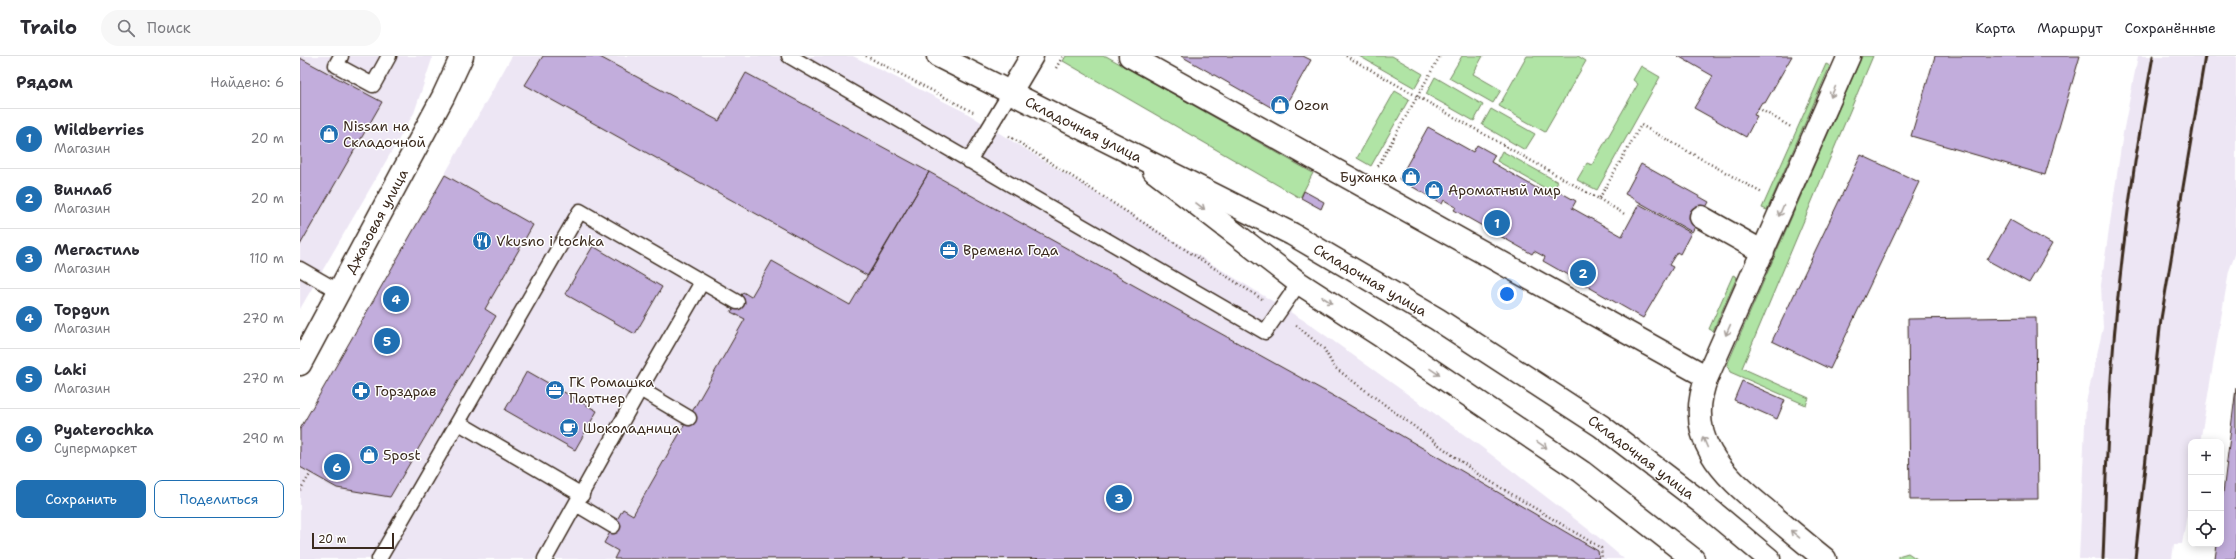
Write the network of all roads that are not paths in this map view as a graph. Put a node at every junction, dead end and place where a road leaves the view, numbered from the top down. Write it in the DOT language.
graph roads {
  1 [pos="341,56"];
  2 [pos="389,56"];
  3 [pos="462,56"];
  4 [pos="788,56"];
  5 [pos="938,56"];
  6 [pos="1032,56"];
  7 [pos="1130,56"];
  8 [pos="1849,56"];
  9 [pos="1010,93"];
  10 [pos="1136,157"];
  11 [pos="969,161"];
  12 [pos="1701,217"];
  13 [pos="1763,252"];
  14 [pos="300,269"];
  15 [pos="702,282"];
  16 [pos="1299,283"];
  17 [pos="340,292"];
  18 [pos="737,302"];
  19 [pos="300,364"];
  20 [pos="1706,380"];
  21 [pos="640,389"];
  22 [pos="688,418"];
  23 [pos="459,423"];
  24 [pos="579,500"];
  25 [pos="613,526"];
  26 [pos="379,559"];
  27 [pos="545,559"];
  28 [pos="1693,559"];
  29 [pos="1769,559"];
  30 [pos="1825,559"];
  1 -- 2 [label="lane"];
  3 -- 17 [label="street, Джазовая улица"];
  4 -- 11 [label="lane"];
  5 -- 9 [label="street, Складочная улица"];
  6 -- 9 [label="street"];
  7 -- 20 [label="street"];
  8 -- 13 [label="street, one-way"];
  9 -- 10 [label="street, Складочная улица"];
  9 -- 11 [label="lane"];
  10 -- 16 [label="street, one-way"];
  10 -- 29 [label="street, Складочная улица"];
  11 -- 16 [label="lane"];
  12 -- 13 [label="street"];
  13 -- 20 [label="street, one-way"];
  14 -- 17 [label="lane"];
  15 -- 18 [label="lane"];
  15 -- 21 [label="lane"];
  15 -- 23 [label="lane"];
  16 -- 28 [label="street, one-way"];
  17 -- 19 [label="street, Джазовая улица"];
  30 -- 20 [label="street, one-way"];
  21 -- 22 [label="lane"];
  21 -- 24 [label="lane"];
  23 -- 24 [label="lane"];
  23 -- 26 [label="lane"];
  24 -- 25 [label="lane"];
  24 -- 27 [label="lane"];
}
